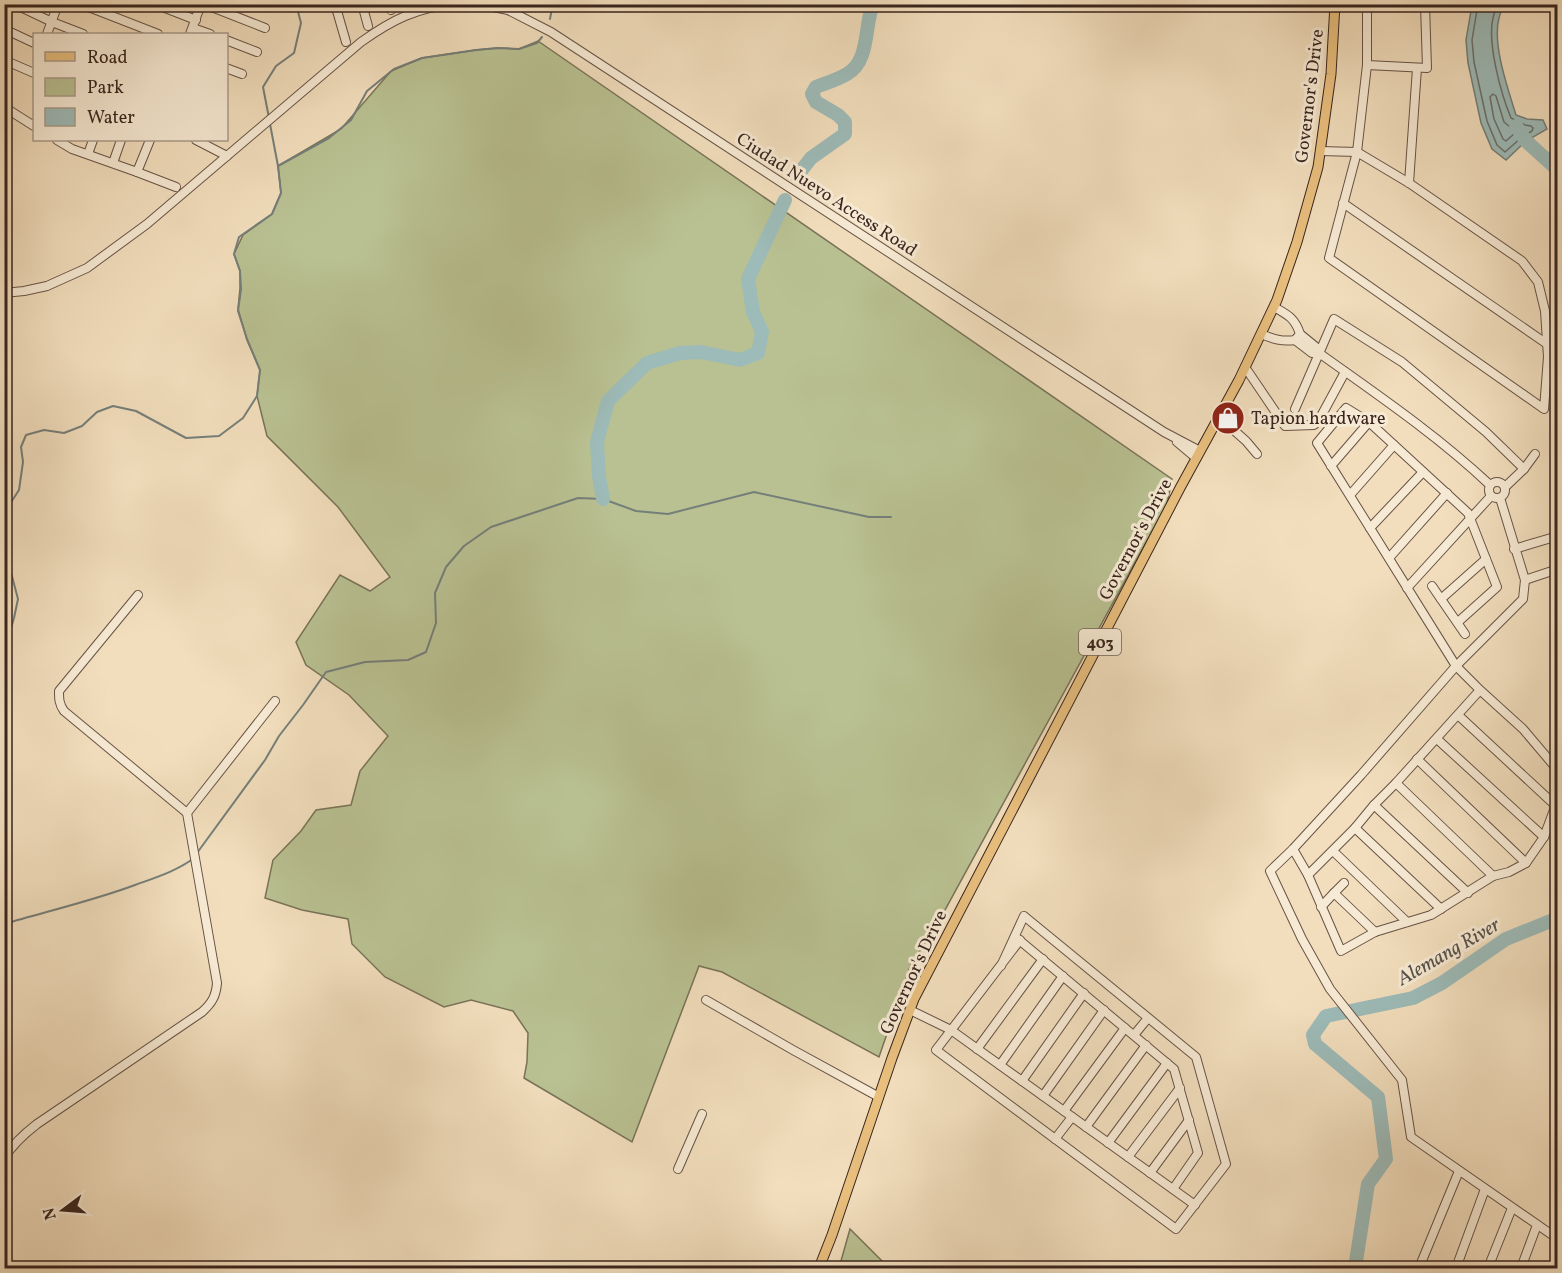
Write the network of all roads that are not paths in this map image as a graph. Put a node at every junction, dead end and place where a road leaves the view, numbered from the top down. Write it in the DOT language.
graph roads {
  1 [pos="14,4"];
  2 [pos="58,4"];
  3 [pos="81,4"];
  4 [pos="155,4"];
  5 [pos="203,4"];
  6 [pos="335,4"];
  7 [pos="362,4"];
  8 [pos="456,4"];
  9 [pos="465,4"];
  10 [pos="1335,4"];
  11 [pos="1367,4"];
  12 [pos="1425,4"];
  13 [pos="419,7"];
  14 [pos="52,22"];
  15 [pos="368,26"];
  16 [pos="193,28"];
  17 [pos="265,28"];
  18 [pos="4,29"];
  19 [pos="47,33"];
  20 [pos="80,33"];
  21 [pos="155,33"];
  22 [pos="207,33"];
  23 [pos="228,41"];
  24 [pos="346,42"];
  25 [pos="33,43"];
  26 [pos="257,52"];
  27 [pos="4,60"];
  28 [pos="1367,64"];
  29 [pos="1417,68"];
  30 [pos="228,69"];
  31 [pos="33,71"];
  32 [pos="242,74"];
  33 [pos="4,107"];
  34 [pos="33,125"];
  35 [pos="61,141"];
  36 [pos="93,141"];
  37 [pos="121,141"];
  38 [pos="150,141"];
  39 [pos="198,141"];
  40 [pos="1320,151"];
  41 [pos="1357,152"];
  42 [pos="88,154"];
  43 [pos="226,156"];
  44 [pos="113,163"];
  45 [pos="137,172"];
  46 [pos="1409,183"];
  47 [pos="176,187"];
  48 [pos="1343,203"];
  49 [pos="4,293"];
  50 [pos="1274,307"];
  51 [pos="1261,334"];
  52 [pos="1297,337"];
  53 [pos="1547,344"];
  54 [pos="1319,353"];
  55 [pos="1245,367"];
  56 [pos="1345,372"];
  57 [pos="1295,409"];
  58 [pos="1219,417"];
  59 [pos="1369,422"];
  60 [pos="1394,445"];
  61 [pos="1257,454"];
  62 [pos="1535,454"];
  63 [pos="1198,455"];
  64 [pos="1331,466"];
  65 [pos="1524,469"];
  66 [pos="1423,472"];
  67 [pos="1490,485"];
  68 [pos="1505,487"];
  69 [pos="1447,493"];
  70 [pos="1350,495"];
  71 [pos="1491,496"];
  72 [pos="1500,498"];
  73 [pos="1470,519"];
  74 [pos="1370,528"];
  75 [pos="1557,536"];
  76 [pos="1515,549"];
  77 [pos="1389,558"];
  78 [pos="1486,559"];
  79 [pos="1557,569"];
  80 [pos="1525,579"];
  81 [pos="1432,586"];
  82 [pos="1407,588"];
  83 [pos="138,596"];
  84 [pos="1441,599"];
  85 [pos="1458,622"];
  86 [pos="1465,634"];
  87 [pos="1456,666"];
  88 [pos="1480,690"];
  89 [pos="274,701"];
  90 [pos="1458,715"];
  91 [pos="1437,739"];
  92 [pos="1417,759"];
  93 [pos="1396,783"];
  94 [pos="1555,805"];
  95 [pos="1374,806"];
  96 [pos="187,813"];
  97 [pos="1355,828"];
  98 [pos="1544,837"];
  99 [pos="1293,849"];
  100 [pos="1333,851"];
  101 [pos="1526,863"];
  102 [pos="1308,875"];
  103 [pos="1493,876"];
  104 [pos="1344,883"];
  105 [pos="1334,893"];
  106 [pos="1468,893"];
  107 [pos="1322,907"];
  108 [pos="1441,909"];
  109 [pos="1407,922"];
  110 [pos="1375,932"];
  111 [pos="1018,938"];
  112 [pos="1042,959"];
  113 [pos="1063,976"];
  114 [pos="1084,993"];
  115 [pos="706,1000"];
  116 [pos="910,1010"];
  117 [pos="1104,1010"];
  118 [pos="1148,1018"];
  119 [pos="1125,1028"];
  120 [pos="951,1030"];
  121 [pos="1134,1035"];
  122 [pos="1146,1045"];
  123 [pos="977,1049"];
  124 [pos="1167,1062"];
  125 [pos="1000,1065"];
  126 [pos="1022,1081"];
  127 [pos="1180,1088"];
  128 [pos="1043,1096"];
  129 [pos="879,1097"];
  130 [pos="1064,1111"];
  131 [pos="702,1114"];
  132 [pos="1072,1117"];
  133 [pos="1189,1120"];
  134 [pos="1086,1127"];
  135 [pos="1055,1139"];
  136 [pos="1108,1143"];
  137 [pos="1128,1157"];
  138 [pos="4,1158"];
  139 [pos="678,1169"];
  140 [pos="1459,1171"];
  141 [pos="1150,1173"];
  142 [pos="1173,1189"];
  143 [pos="1485,1189"];
  144 [pos="1194,1205"];
  145 [pos="1512,1208"];
  146 [pos="1537,1225"];
  147 [pos="1557,1239"];
  148 [pos="1557,1260"];
  149 [pos="819,1269"];
  150 [pos="1419,1269"];
  151 [pos="1456,1269"];
  152 [pos="1488,1269"];
  153 [pos="1521,1269"];
  154 [pos="1554,1269"];
  1 -- 14 [label="street"];
  2 -- 14 [label="street"];
  3 -- 21 [label="street"];
  4 -- 16 [label="street"];
  5 -- 16 [label="street"];
  5 -- 17 [label="street"];
  6 -- 24 [label="street"];
  7 -- 15 [label="street"];
  8 -- 13 [label="street"];
  9 -- 63 [label="street, Ciudad Nuevo Access Road"];
  10 -- 40 [label="main road, Governor's Drive / 403"];
  11 -- 28 [label="street"];
  12 -- 29 [label="street"];
  13 -- 43 [label="street"];
  14 -- 19 [label="street"];
  14 -- 20 [label="street"];
  16 -- 22 [label="street"];
  18 -- 25 [label="street"];
  23 -- 26 [label="street"];
  27 -- 31 [label="street"];
  28 -- 29 [label="street"];
  28 -- 41 [label="street"];
  29 -- 46 [label="street"];
  30 -- 32 [label="street"];
  33 -- 34 [label="street"];
  35 -- 42 [label="street"];
  36 -- 42 [label="street"];
  37 -- 44 [label="street"];
  38 -- 45 [label="street"];
  39 -- 43 [label="street"];
  40 -- 41 [label="street"];
  40 -- 50 [label="main road, Governor's Drive / 403"];
  41 -- 46 [label="street"];
  41 -- 48 [label="street"];
  42 -- 44 [label="street"];
  43 -- 49 [label="street"];
  44 -- 45 [label="street"];
  45 -- 47 [label="street"];
  46 -- 53 [label="street"];
  48 -- 53 [label="street"];
  48 -- 53 [label="street"];
  50 -- 51 [label="main road, Governor's Drive / 403"];
  50 -- 52 [label="street"];
  51 -- 52 [label="street"];
  51 -- 55 [label="main road, Governor's Drive / 403"];
  52 -- 54 [label="street"];
  54 -- 56 [label="street"];
  54 -- 57 [label="street"];
  54 -- 65 [label="street"];
  55 -- 56 [label="street"];
  55 -- 58 [label="main road, Governor's Drive / 403"];
  56 -- 67 [label="street"];
  58 -- 61 [label="street"];
  58 -- 63 [label="main road, Governor's Drive / 403"];
  59 -- 60 [label="street"];
  59 -- 64 [label="street"];
  59 -- 64 [label="street"];
  60 -- 66 [label="street"];
  60 -- 70 [label="street"];
  62 -- 65 [label="street"];
  63 -- 116 [label="main road, Governor's Drive / 403"];
  64 -- 70 [label="street"];
  65 -- 68 [label="street"];
  66 -- 69 [label="street"];
  66 -- 74 [label="street"];
  67 -- 68 [label="street"];
  67 -- 71 [label="street"];
  68 -- 72 [label="street"];
  69 -- 73 [label="street"];
  69 -- 77 [label="street"];
  70 -- 74 [label="street"];
  71 -- 72 [label="street"];
  71 -- 73 [label="street"];
  72 -- 76 [label="street"];
  73 -- 78 [label="street"];
  73 -- 82 [label="street"];
  74 -- 77 [label="street"];
  75 -- 76 [label="street"];
  76 -- 80 [label="street"];
  77 -- 82 [label="street"];
  78 -- 84 [label="street"];
  78 -- 85 [label="street"];
  79 -- 80 [label="street"];
  80 -- 87 [label="street"];
  81 -- 84 [label="street"];
  82 -- 87 [label="street"];
  83 -- 96 [label="street"];
  84 -- 85 [label="street"];
  85 -- 86 [label="street"];
  87 -- 88 [label="street"];
  87 -- 99 [label="street"];
  88 -- 90 [label="street"];
  88 -- 94 [label="street"];
  89 -- 96 [label="street"];
  90 -- 91 [label="street"];
  90 -- 94 [label="street"];
  91 -- 92 [label="street"];
  91 -- 98 [label="street"];
  92 -- 93 [label="street"];
  92 -- 101 [label="street"];
  93 -- 95 [label="street"];
  93 -- 103 [label="street"];
  94 -- 98 [label="street"];
  95 -- 97 [label="street"];
  95 -- 106 [label="street"];
  96 -- 138 [label="street"];
  97 -- 100 [label="street"];
  97 -- 108 [label="street"];
  98 -- 101 [label="street"];
  99 -- 102 [label="street"];
  99 -- 140 [label="street"];
  100 -- 102 [label="street"];
  100 -- 109 [label="street"];
  101 -- 103 [label="street"];
  102 -- 107 [label="street"];
  103 -- 106 [label="street"];
  104 -- 105 [label="street"];
  105 -- 107 [label="street"];
  105 -- 110 [label="street"];
  106 -- 108 [label="street"];
  107 -- 110 [label="street"];
  108 -- 109 [label="street"];
  109 -- 110 [label="street"];
  111 -- 112 [label="street"];
  111 -- 118 [label="street"];
  111 -- 120 [label="street"];
  112 -- 113 [label="street"];
  112 -- 123 [label="street"];
  113 -- 114 [label="street"];
  113 -- 125 [label="street"];
  114 -- 117 [label="street"];
  114 -- 126 [label="street"];
  115 -- 129 [label="street"];
  116 -- 120 [label="street"];
  116 -- 129 [label="main road, Governor's Drive / 403"];
  117 -- 119 [label="street"];
  117 -- 128 [label="street"];
  118 -- 121 [label="street"];
  118 -- 144 [label="street"];
  119 -- 121 [label="street"];
  119 -- 130 [label="street"];
  120 -- 123 [label="street"];
  120 -- 135 [label="street"];
  121 -- 122 [label="street"];
  122 -- 124 [label="street"];
  122 -- 134 [label="street"];
  123 -- 125 [label="street"];
  124 -- 127 [label="street"];
  124 -- 136 [label="street"];
  125 -- 126 [label="street"];
  126 -- 128 [label="street"];
  127 -- 133 [label="street"];
  127 -- 137 [label="street"];
  128 -- 130 [label="street"];
  129 -- 149 [label="main road, Governor's Drive / 403"];
  130 -- 132 [label="street"];
  131 -- 139 [label="street"];
  132 -- 134 [label="street"];
  132 -- 135 [label="street"];
  133 -- 141 [label="street"];
  133 -- 142 [label="street"];
  134 -- 136 [label="street"];
  135 -- 144 [label="street"];
  136 -- 137 [label="street"];
  137 -- 141 [label="street"];
  140 -- 143 [label="street"];
  140 -- 150 [label="street"];
  141 -- 142 [label="street"];
  142 -- 144 [label="street"];
  143 -- 145 [label="street"];
  143 -- 151 [label="street"];
  145 -- 146 [label="street"];
  145 -- 152 [label="street"];
  146 -- 147 [label="street"];
  146 -- 153 [label="street"];
  148 -- 154 [label="street"];
}
